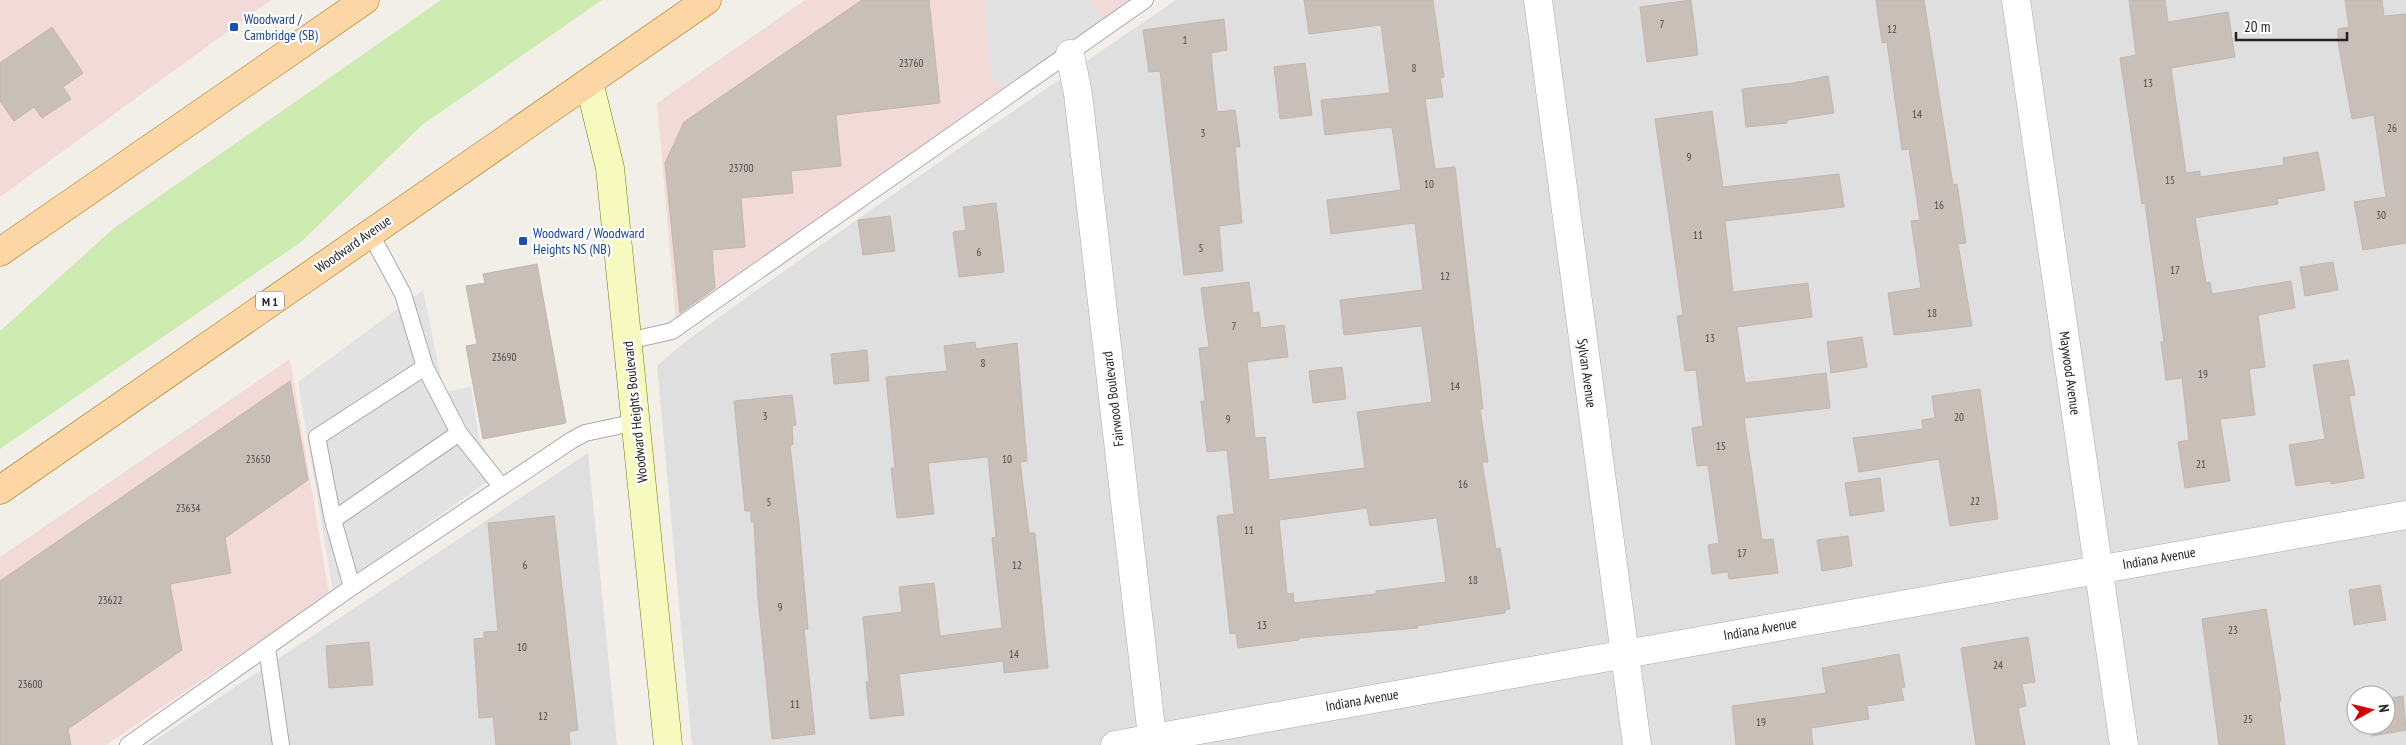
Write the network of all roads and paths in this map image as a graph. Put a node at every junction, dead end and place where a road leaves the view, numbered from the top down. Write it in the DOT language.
graph roads {
  1 [pos="365,0"];
  2 [pos="707,0"];
  3 [pos="1145,0"];
  4 [pos="1538,0"];
  5 [pos="2016,0"];
  6 [pos="1070,54"];
  7 [pos="589,82"];
  8 [pos="369,231"];
  9 [pos="0,252"];
  10 [pos="628,341"];
  11 [pos="426,367"];
  12 [pos="636,422"];
  13 [pos="459,433"];
  14 [pos="501,486"];
  15 [pos="0,490"];
  16 [pos="2406,515"];
  17 [pos="333,520"];
  18 [pos="2098,569"];
  19 [pos="352,587"];
  20 [pos="267,648"];
  21 [pos="1625,653"];
  22 [pos="1152,742"];
  23 [pos="128,745"];
  24 [pos="281,745"];
  25 [pos="668,745"];
  26 [pos="1115,745"];
  27 [pos="1638,745"];
  28 [pos="2124,745"];
  1 -- 9 [label="main road"];
  2 -- 7 [label="main road, Woodward Avenue / M 1"];
  3 -- 6 [label="lane"];
  4 -- 21 [label="street, Sylvan Avenue"];
  5 -- 18 [label="street, Maywood Avenue"];
  6 -- 10 [label="lane"];
  6 -- 22 [label="street, Fairwood Boulevard"];
  7 -- 8 [label="main road, Woodward Avenue / M 1"];
  7 -- 10 [label="street, Woodward Heights Boulevard"];
  8 -- 11 [label="lane"];
  8 -- 15 [label="main road, Woodward Avenue / M 1"];
  10 -- 12 [label="street, Woodward Heights Boulevard"];
  11 -- 13 [label="lane"];
  11 -- 17 [label="lane"];
  12 -- 14 [label="lane"];
  12 -- 25 [label="street, Woodward Heights Boulevard"];
  13 -- 14 [label="lane"];
  13 -- 17 [label="lane"];
  14 -- 19 [label="lane"];
  16 -- 18 [label="street, Indiana Avenue"];
  17 -- 19 [label="lane"];
  18 -- 21 [label="street, Indiana Avenue"];
  18 -- 28 [label="street, Maywood Avenue"];
  19 -- 20 [label="lane"];
  20 -- 23 [label="lane"];
  20 -- 24 [label="lane"];
  21 -- 22 [label="street, Indiana Avenue"];
  21 -- 27 [label="street, Sylvan Avenue"];
  22 -- 26 [label="street, Indiana Avenue"];
}
